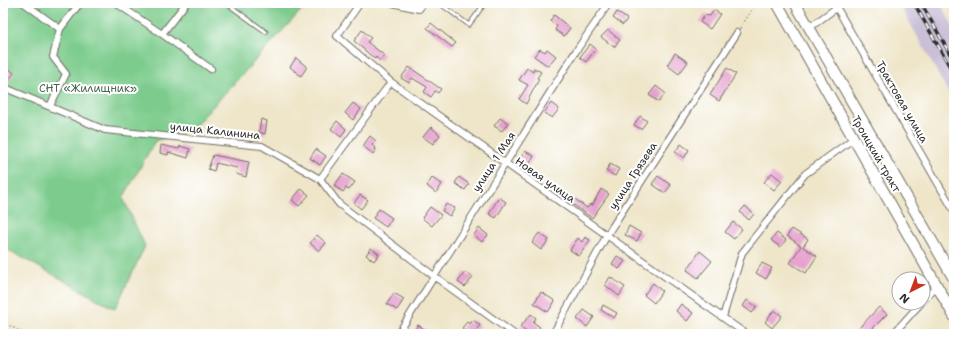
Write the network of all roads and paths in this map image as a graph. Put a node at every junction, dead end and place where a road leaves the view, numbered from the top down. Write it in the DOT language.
graph roads {
  1 [pos="24,3"];
  2 [pos="80,3"];
  3 [pos="116,3"];
  4 [pos="186,3"];
  5 [pos="226,3"];
  6 [pos="360,3"];
  7 [pos="392,3"];
  8 [pos="424,3"];
  9 [pos="440,3"];
  10 [pos="485,3"];
  11 [pos="610,3"];
  12 [pos="754,3"];
  13 [pos="777,3"];
  14 [pos="795,3"];
  15 [pos="835,5"];
  16 [pos="809,28"];
  17 [pos="60,29"];
  18 [pos="266,32"];
  19 [pos="737,33"];
  20 [pos="162,34"];
  21 [pos="211,69"];
  22 [pos="391,82"];
  23 [pos="3,87"];
  24 [pos="50,106"];
  25 [pos="853,139"];
  26 [pos="505,164"];
  27 [pos="320,179"];
  28 [pos="954,211"];
  29 [pos="607,235"];
  30 [pos="434,276"];
  31 [pos="954,279"];
  32 [pos="937,285"];
  33 [pos="931,292"];
  34 [pos="914,311"];
  35 [pos="954,316"];
  36 [pos="724,318"];
  37 [pos="3,322"];
  38 [pos="25,334"];
  39 [pos="398,334"];
  40 [pos="514,334"];
  41 [pos="553,334"];
  42 [pos="746,334"];
  43 [pos="893,334"];
  1 -- 17 [label="street"];
  2 -- 17 [label="street"];
  3 -- 20 [label="street"];
  4 -- 20 [label="street"];
  5 -- 18 [label="lane"];
  6 -- 22 [label="street, Новая улица"];
  7 -- 8 [label="street"];
  9 -- 10 [label="lane"];
  11 -- 26 [label="street, улица 1 Мая"];
  12 -- 19 [label="path"];
  13 -- 25 [label="main road, Троицкий тракт"];
  14 -- 16 [label="main road, Троицкий тракт"];
  15 -- 16 [label="street"];
  15 -- 28 [label="street, Трактовая улица"];
  16 -- 31 [label="main road, Троицкий тракт"];
  17 -- 24 [label="street"];
  19 -- 29 [label="street, улица Грязева"];
  20 -- 21 [label="street"];
  22 -- 26 [label="street, Новая улица"];
  22 -- 27 [label="street"];
  23 -- 24 [label="street, улица Калинина"];
  24 -- 27 [label="street, улица Калинина"];
  25 -- 32 [label="main road, Троицкий тракт"];
  25 -- 36 [label="street"];
  26 -- 29 [label="street, Новая улица"];
  26 -- 30 [label="street, улица 1 Мая"];
  27 -- 30 [label="street, улица Калинина"];
  29 -- 36 [label="street, Новая улица"];
  29 -- 41 [label="street, улица Грязева"];
  30 -- 39 [label="street, улица 1 Мая"];
  30 -- 40 [label="street, улица Калинина"];
  32 -- 33 [label="street"];
  32 -- 35 [label="main road, Троицкий тракт"];
  34 -- 43 [label="street"];
  36 -- 42 [label="street, Новая улица"];
  37 -- 38 [label="path"];
}
